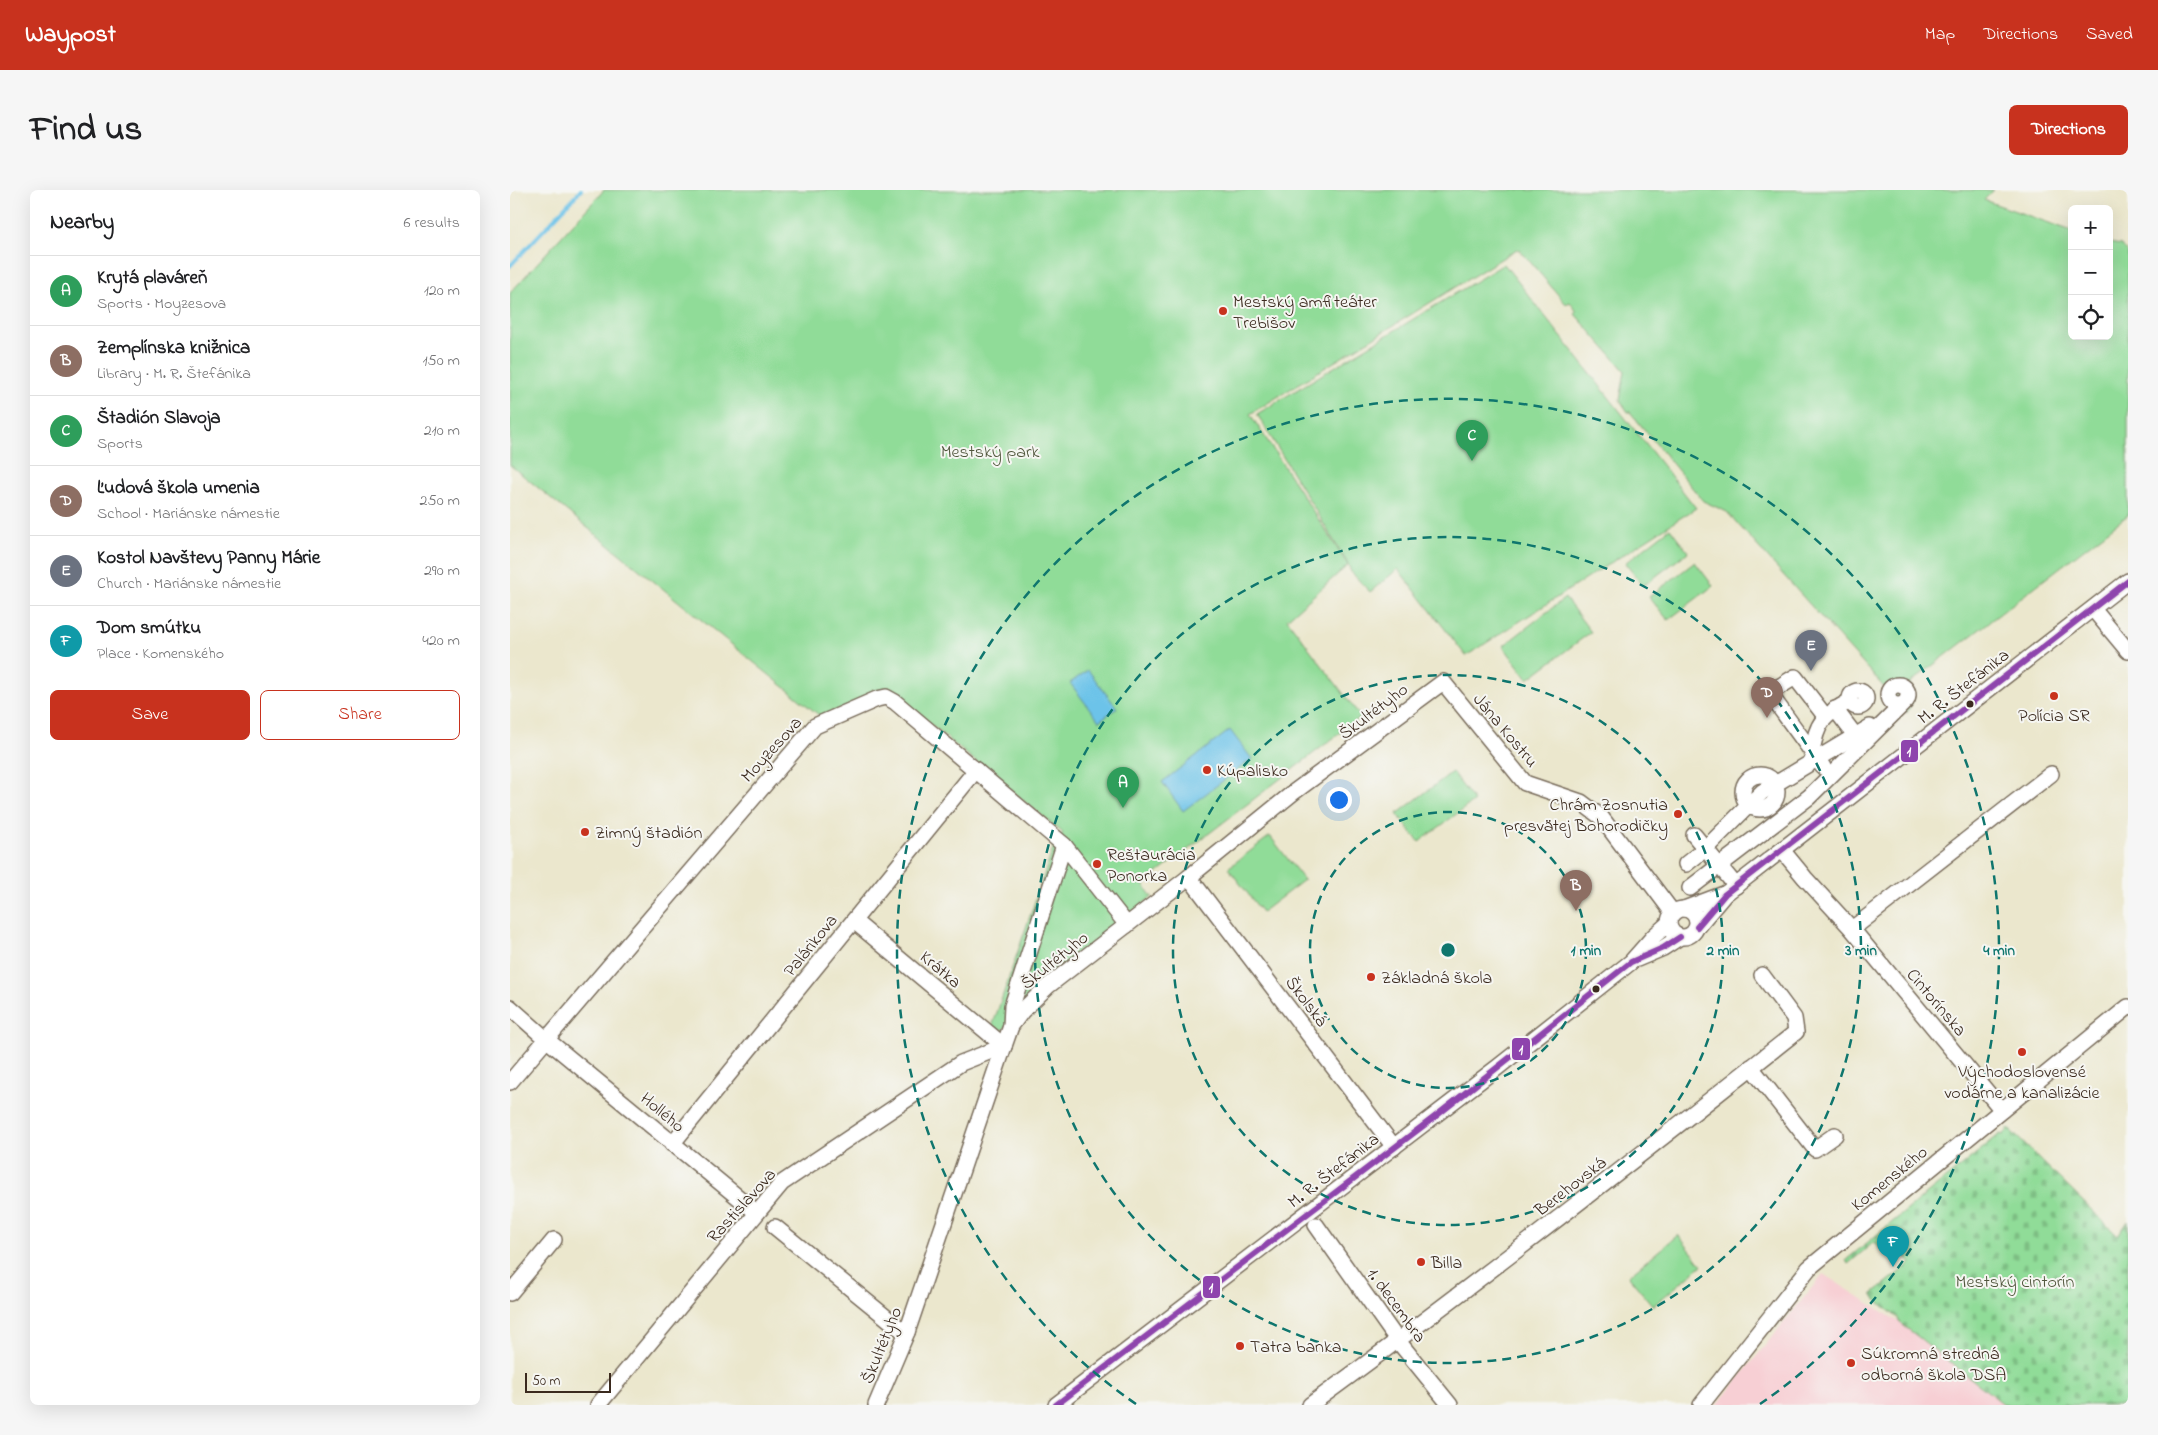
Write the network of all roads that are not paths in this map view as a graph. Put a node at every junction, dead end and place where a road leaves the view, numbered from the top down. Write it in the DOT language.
graph roads {
  1 [pos="2128,581"];
  2 [pos="2093,608"];
  3 [pos="2128,651"];
  4 [pos="1443,682"];
  5 [pos="1845,705"];
  6 [pos="1872,729"];
  7 [pos="1859,740"];
  8 [pos="1814,756"];
  9 [pos="976,770"];
  10 [pos="2050,774"];
  11 [pos="1830,776"];
  12 [pos="1775,784"];
  13 [pos="1801,802"];
  14 [pos="1750,805"];
  15 [pos="1771,805"];
  16 [pos="1760,832"];
  17 [pos="1694,835"];
  18 [pos="1064,845"];
  19 [pos="1705,849"];
  20 [pos="1782,850"];
  21 [pos="1686,864"];
  22 [pos="1718,865"];
  23 [pos="1189,877"];
  24 [pos="1690,888"];
  25 [pos="1730,890"];
  26 [pos="1675,915"];
  27 [pos="854,921"];
  28 [pos="1127,925"];
  29 [pos="1697,927"];
  30 [pos="1852,929"];
  31 [pos="1680,937"];
  32 [pos="1631,962"];
  33 [pos="1762,975"];
  34 [pos="510,1007"];
  35 [pos="2128,1007"];
  36 [pos="1011,1026"];
  37 [pos="546,1039"];
  38 [pos="1004,1046"];
  39 [pos="1751,1067"];
  40 [pos="510,1082"];
  41 [pos="2002,1110"];
  42 [pos="1835,1134"];
  43 [pos="672,1144"];
  44 [pos="1394,1146"];
  45 [pos="756,1212"];
  46 [pos="1316,1225"];
  47 [pos="776,1227"];
  48 [pos="554,1240"];
  49 [pos="510,1293"];
  50 [pos="907,1332"];
  51 [pos="1398,1341"];
  52 [pos="598,1405"];
  53 [pos="876,1405"];
  54 [pos="1056,1405"];
  55 [pos="1310,1405"];
  56 [pos="1450,1405"];
  57 [pos="1701,1405"];
  1 -- 2 [label="street, M. R. Štefánika"];
  2 -- 3 [label="street"];
  2 -- 20 [label="street, M. R. Štefánika"];
  4 -- 23 [label="street, Škultétyho"];
  4 -- 26 [label="street, Jána Kostru"];
  5 -- 6 [label="street"];
  5 -- 6 [label="street"];
  5 -- 7 [label="street"];
  5 -- 8 [label="street"];
  5 -- 8 [label="street"];
  6 -- 7 [label="street"];
  7 -- 8 [label="street"];
  7 -- 11 [label="street"];
  8 -- 11 [label="street"];
  8 -- 12 [label="street"];
  9 -- 18 [label="street, Moyzesova"];
  9 -- 27 [label="street, Palárikova"];
  9 -- 37 [label="street, Moyzesova"];
  10 -- 30 [label="street"];
  11 -- 13 [label="street"];
  12 -- 14 [label="street"];
  12 -- 15 [label="street"];
  13 -- 15 [label="street"];
  13 -- 16 [label="street"];
  14 -- 15 [label="street"];
  14 -- 19 [label="street"];
  15 -- 16 [label="street"];
  16 -- 22 [label="street"];
  17 -- 19 [label="street"];
  18 -- 28 [label="street, Moyzesova"];
  18 -- 36 [label="street"];
  19 -- 21 [label="street"];
  19 -- 22 [label="street"];
  20 -- 25 [label="street, M. R. Štefánika"];
  20 -- 30 [label="street, Cintorínska"];
  22 -- 24 [label="street"];
  22 -- 25 [label="street"];
  23 -- 28 [label="street, Škultétyho"];
  23 -- 44 [label="street, Školská"];
  25 -- 26 [label="street, M. R. Štefánika"];
  25 -- 29 [label="street, M. R. Štefánika"];
  26 -- 29 [label="street"];
  26 -- 31 [label="street"];
  26 -- 32 [label="street, M. R. Štefánika"];
  27 -- 38 [label="street, Krátka"];
  27 -- 43 [label="street, Palárikova"];
  28 -- 36 [label="street, Škultétyho"];
  29 -- 31 [label="street"];
  30 -- 41 [label="street, Cintorínska"];
  31 -- 32 [label="street, M. R. Štefánika"];
  32 -- 44 [label="street, M. R. Štefánika"];
  33 -- 39 [label="street, Berehovská"];
  34 -- 37 [label="street, Hollého"];
  35 -- 41 [label="street, Komenského"];
  36 -- 38 [label="street, Škultétyho"];
  37 -- 40 [label="street"];
  37 -- 43 [label="street, Hollého"];
  38 -- 45 [label="street, Rastislavova"];
  38 -- 50 [label="street, Škultétyho"];
  39 -- 42 [label="street"];
  39 -- 51 [label="street, Berehovská"];
  41 -- 57 [label="street, Komenského"];
  43 -- 45 [label="street, Hollého"];
  44 -- 54 [label="street, M. R. Štefánika"];
  45 -- 52 [label="street, Rastislavova"];
  46 -- 51 [label="street, 1. decembra"];
  47 -- 50 [label="street"];
  48 -- 49 [label="street"];
  50 -- 53 [label="street, Škultétyho"];
  51 -- 55 [label="street, Berehovská"];
  51 -- 56 [label="street, 1. decembra"];
}
